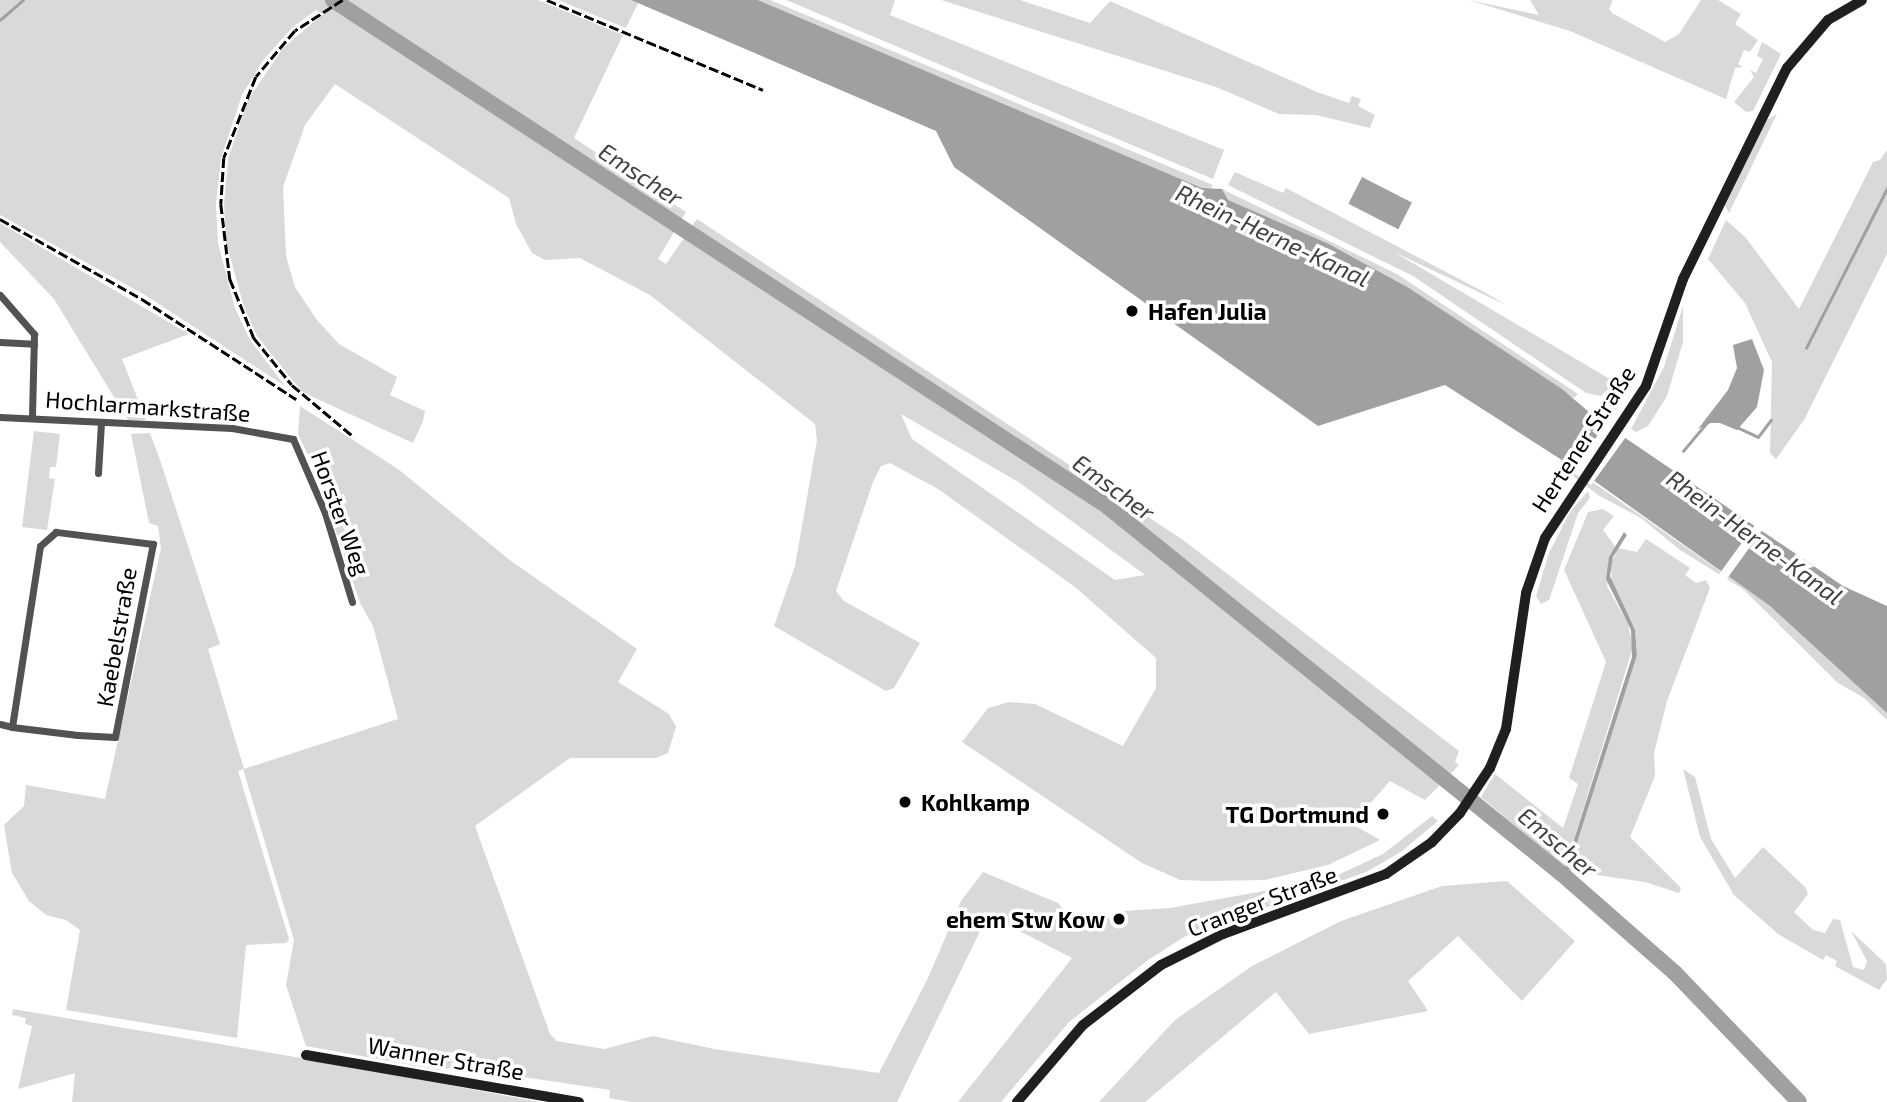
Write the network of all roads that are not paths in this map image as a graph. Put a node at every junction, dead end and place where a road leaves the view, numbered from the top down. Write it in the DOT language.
graph roads {
  1 [pos="1857,1"];
  2 [pos="1843,4"];
  3 [pos="0,295"];
  4 [pos="0,342"];
  5 [pos="34,344"];
  6 [pos="0,417"];
  7 [pos="32,418"];
  8 [pos="101,422"];
  9 [pos="293,439"];
  10 [pos="98,473"];
  11 [pos="352,602"];
  12 [pos="0,724"];
  13 [pos="12,727"];
  14 [pos="1490,768"];
  15 [pos="306,1055"];
  16 [pos="579,1102"];
  17 [pos="1017,1102"];
  1 -- 2 [label="main road, Hertener Straße"];
  2 -- 14 [label="main road, Hertener Straße"];
  3 -- 5 [label="street"];
  4 -- 5 [label="street"];
  5 -- 7 [label="street"];
  6 -- 7 [label="street, Hochlarmarkstraße"];
  7 -- 8 [label="street, Hochlarmarkstraße"];
  8 -- 9 [label="street, Hochlarmarkstraße"];
  8 -- 10 [label="street"];
  9 -- 11 [label="street, Horster Weg"];
  12 -- 13 [label="street"];
  13 -- 13 [label="street, Kaebelstraße"];
  14 -- 17 [label="main road, Cranger Straße"];
  15 -- 16 [label="main road, Wanner Straße"];
}
